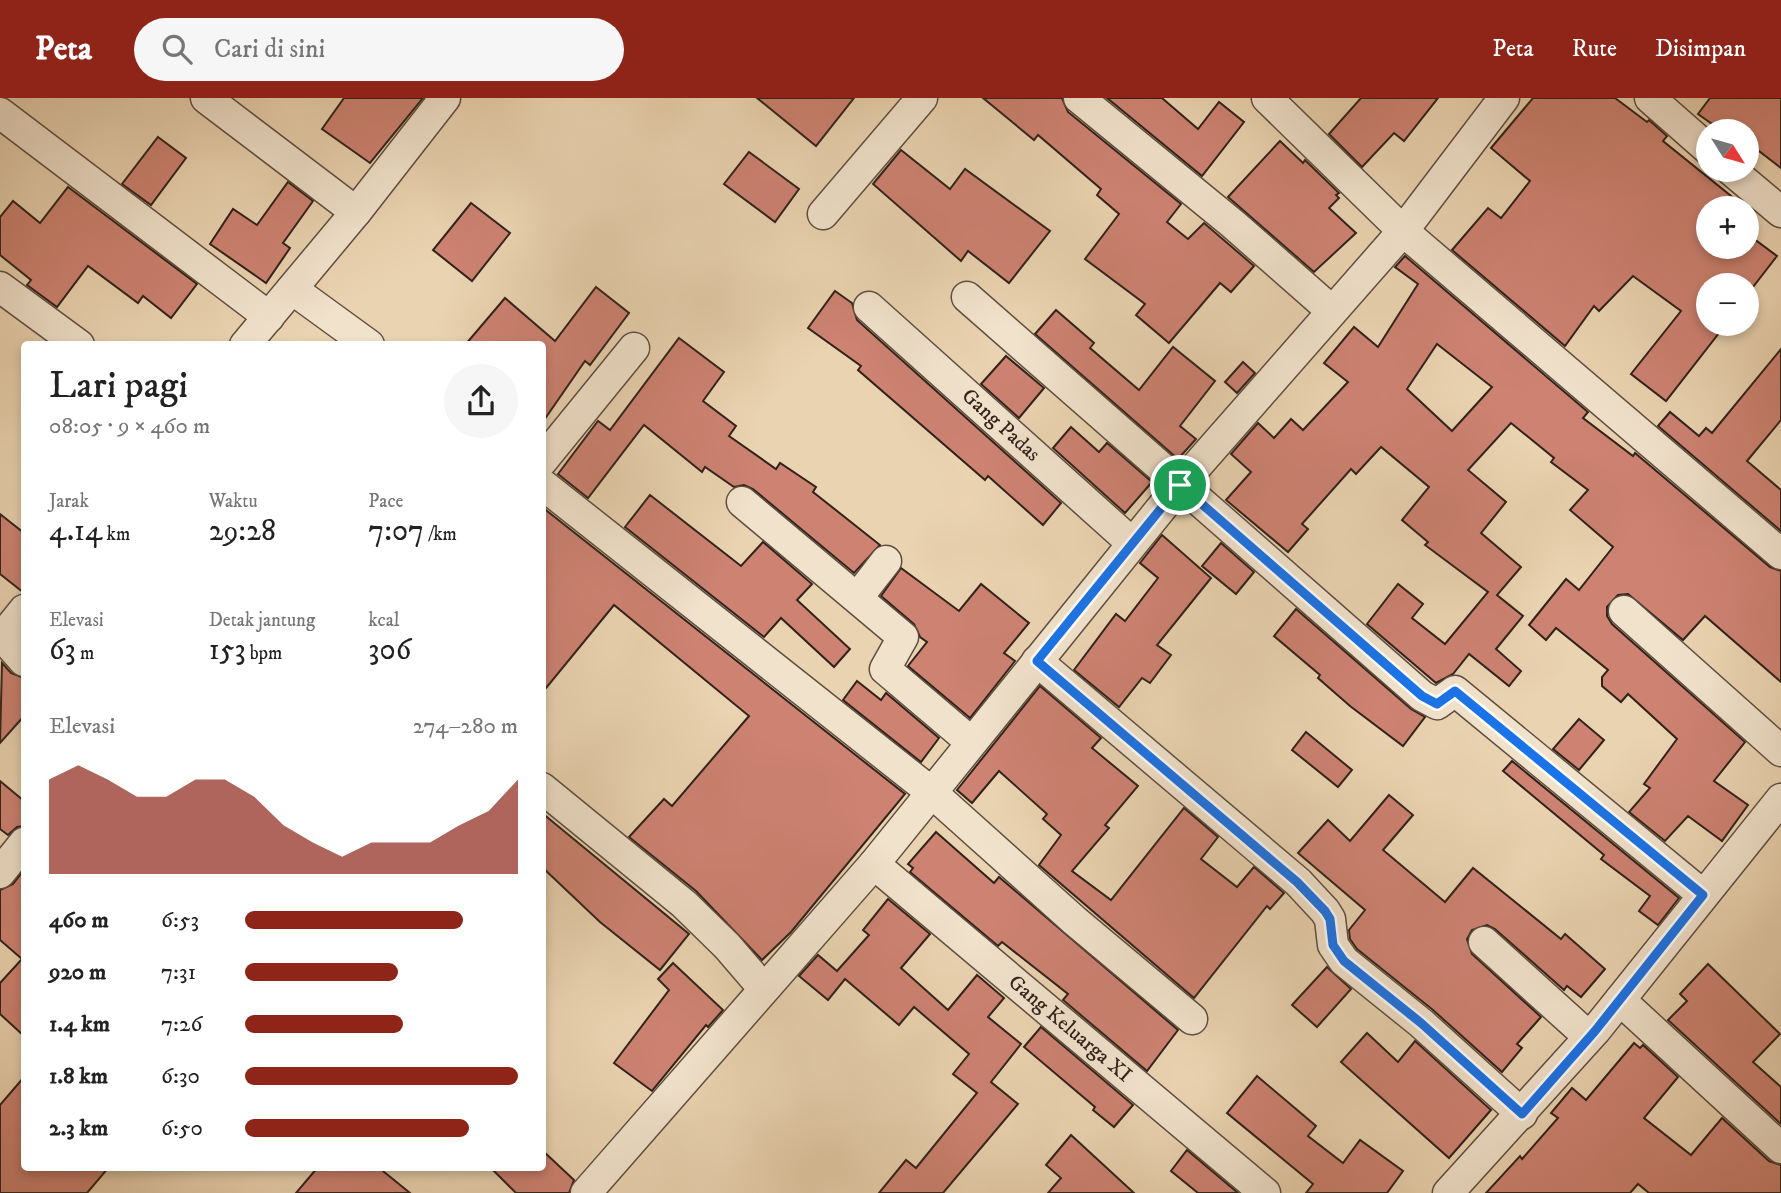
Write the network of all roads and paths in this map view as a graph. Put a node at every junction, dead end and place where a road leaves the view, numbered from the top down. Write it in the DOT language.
graph roads {
  1 [pos="206,98"];
  2 [pos="445,98"];
  3 [pos="922,98"];
  4 [pos="1079,98"];
  5 [pos="1266,98"];
  6 [pos="1504,98"];
  7 [pos="1650,98"];
  8 [pos="0,113"];
  9 [pos="1696,138"];
  10 [pos="1751,182"];
  11 [pos="1775,196"];
  12 [pos="356,212"];
  13 [pos="823,214"];
  14 [pos="1403,231"];
  15 [pos="0,286"];
  16 [pos="292,289"];
  17 [pos="967,297"];
  18 [pos="869,307"];
  19 [pos="1332,311"];
  20 [pos="270,317"];
  21 [pos="74,341"];
  22 [pos="249,341"];
  23 [pos="364,341"];
  24 [pos="634,348"];
  25 [pos="546,456"];
  26 [pos="1180,485"];
  27 [pos="546,487"];
  28 [pos="742,502"];
  29 [pos="1132,543"];
  30 [pos="1781,554"];
  31 [pos="886,561"];
  32 [pos="858,597"];
  33 [pos="1623,611"];
  34 [pos="21,614"];
  35 [pos="1,637"];
  36 [pos="21,658"];
  37 [pos="1037,661"];
  38 [pos="971,742"];
  39 [pos="1781,751"];
  40 [pos="546,791"];
  41 [pos="930,791"];
  42 [pos="1781,799"];
  43 [pos="21,847"];
  44 [pos="874,864"];
  45 [pos="0,873"];
  46 [pos="1703,895"];
  47 [pos="1484,942"];
  48 [pos="764,989"];
  49 [pos="1620,1000"];
  50 [pos="1192,1019"];
  51 [pos="1590,1037"];
  52 [pos="1522,1114"];
  53 [pos="1781,1148"];
  54 [pos="586,1193"];
  55 [pos="1265,1193"];
  56 [pos="1448,1193"];
  1 -- 12 [label="street"];
  2 -- 12 [label="street"];
  3 -- 13 [label="street"];
  4 -- 19 [label="street"];
  5 -- 14 [label="street"];
  6 -- 14 [label="street"];
  7 -- 9 [label="street"];
  8 -- 20 [label="street"];
  10 -- 11 [label="street"];
  12 -- 16 [label="street"];
  14 -- 19 [label="street"];
  14 -- 30 [label="street"];
  15 -- 21 [label="street"];
  16 -- 20 [label="street"];
  16 -- 23 [label="street"];
  17 -- 26 [label="street"];
  18 -- 29 [label="street, Gang Padas"];
  19 -- 26 [label="street"];
  20 -- 22 [label="street"];
  24 -- 25 [label="street"];
  26 -- 29 [label="street"];
  26 -- 46 [label="street"];
  27 -- 41 [label="street"];
  28 -- 32 [label="street"];
  29 -- 37 [label="street"];
  31 -- 32 [label="street"];
  32 -- 38 [label="street"];
  33 -- 39 [label="street"];
  34 -- 35 [label="street"];
  35 -- 36 [label="street"];
  37 -- 38 [label="street"];
  37 -- 52 [label="street"];
  38 -- 41 [label="street"];
  40 -- 48 [label="street"];
  41 -- 44 [label="street"];
  41 -- 50 [label="street"];
  42 -- 46 [label="street"];
  43 -- 45 [label="street"];
  44 -- 48 [label="street"];
  44 -- 55 [label="street, Gang Keluarga XI"];
  46 -- 49 [label="street"];
  47 -- 51 [label="street"];
  48 -- 54 [label="street"];
  49 -- 51 [label="street"];
  49 -- 53 [label="street"];
  51 -- 52 [label="street"];
  52 -- 56 [label="street"];
}
